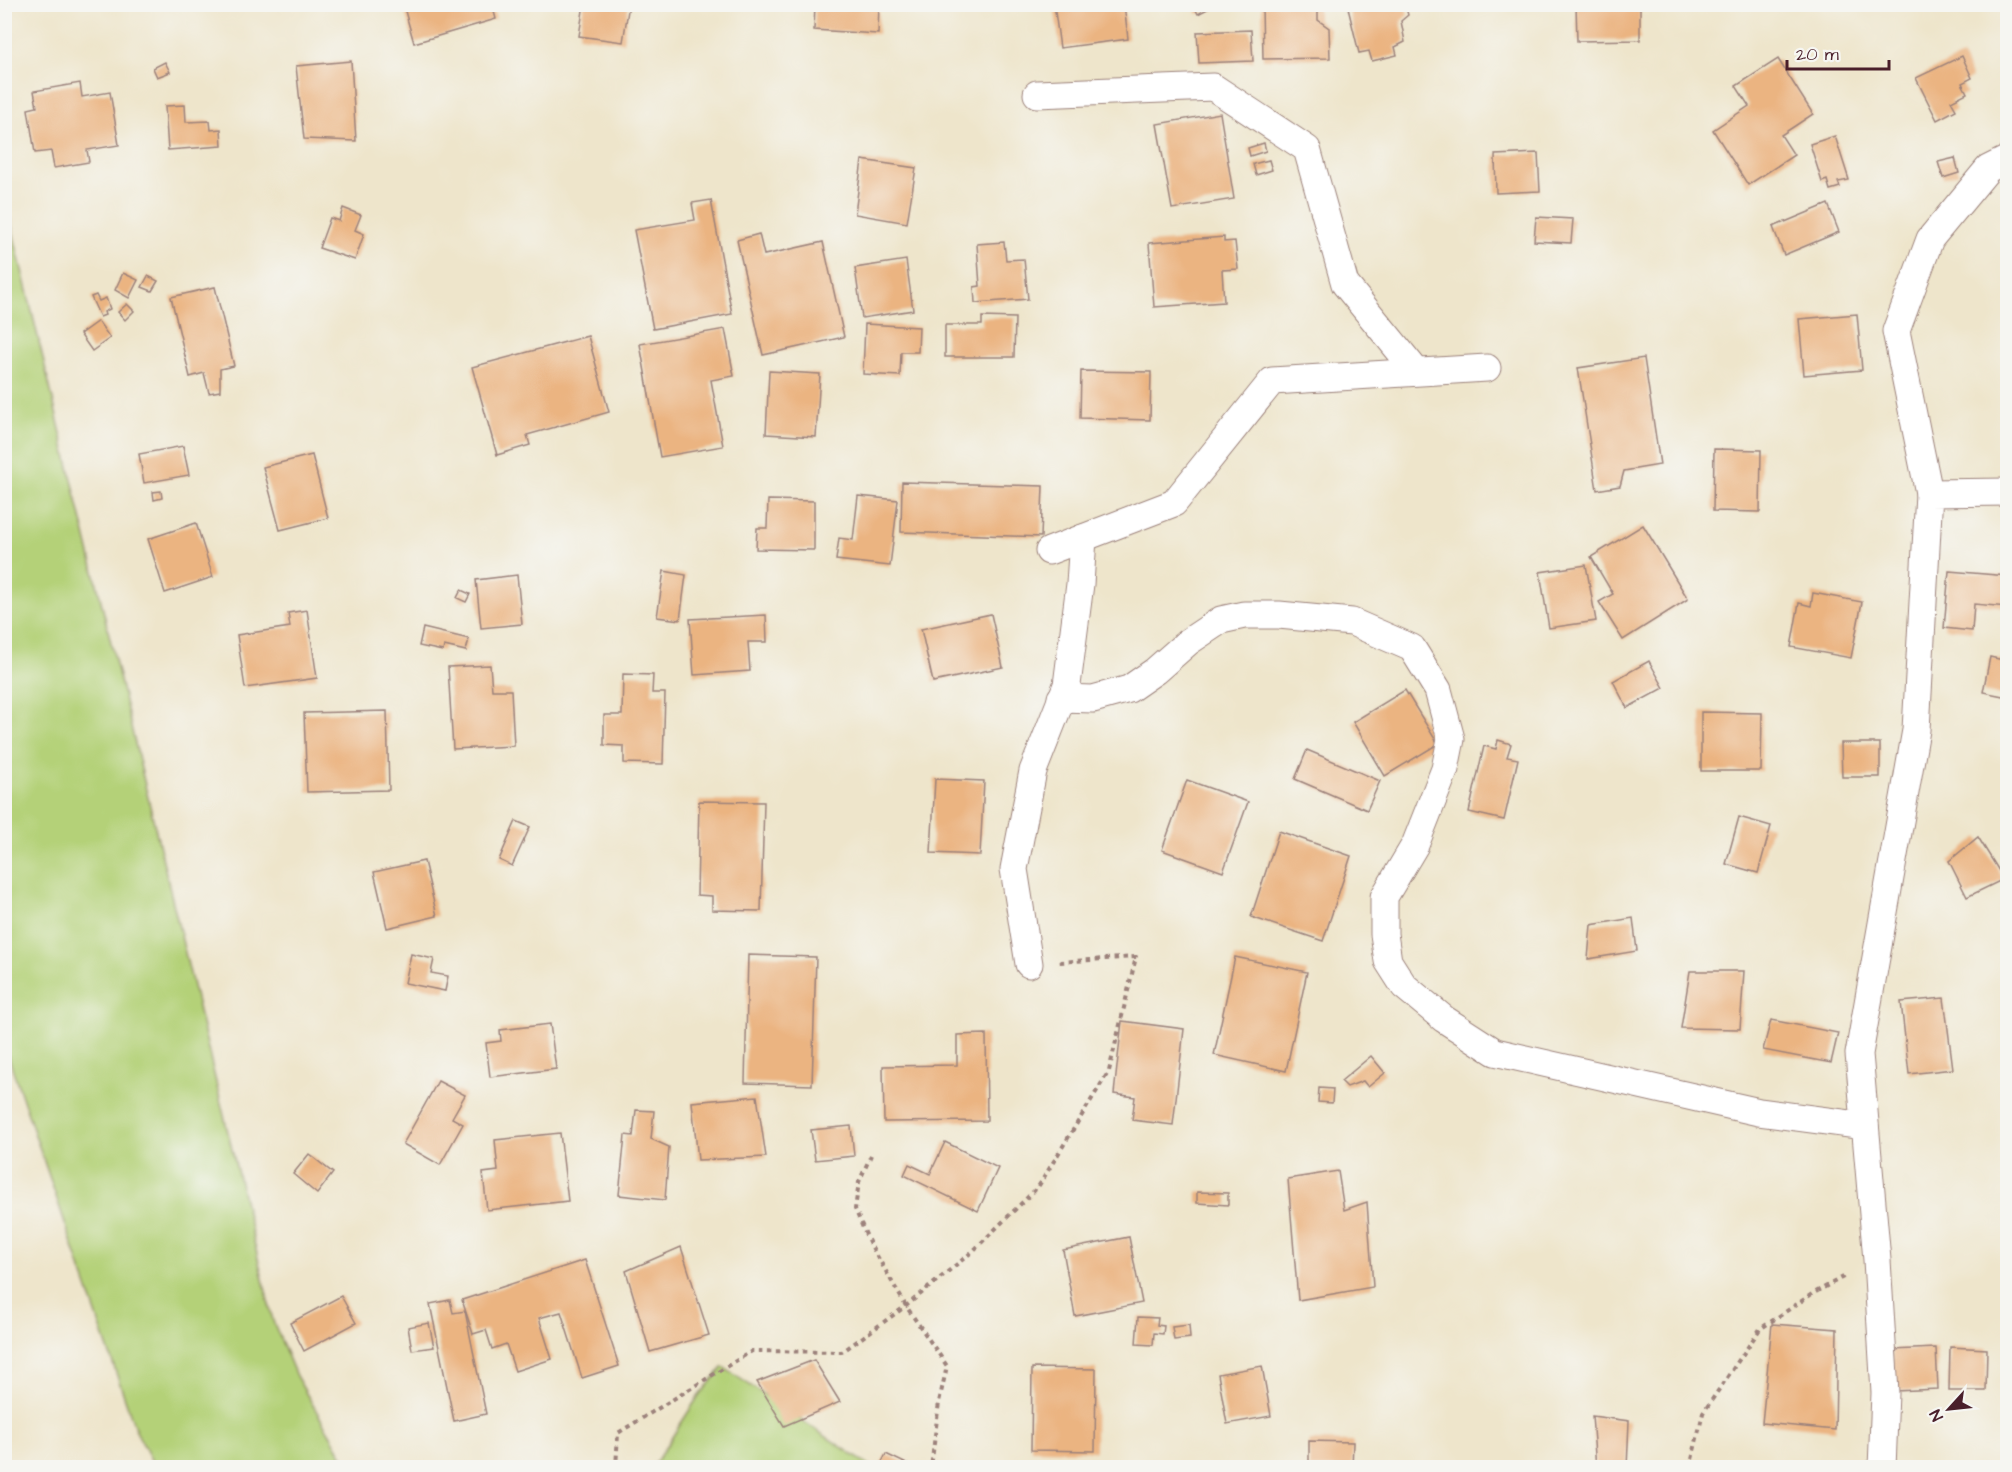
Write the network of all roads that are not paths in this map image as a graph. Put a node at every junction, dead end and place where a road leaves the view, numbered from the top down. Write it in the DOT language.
graph roads {
  1 [pos="1036,94"];
  2 [pos="2007,159"];
  3 [pos="1487,368"];
  4 [pos="1416,371"];
  5 [pos="2007,492"];
  6 [pos="1929,494"];
  7 [pos="1083,537"];
  8 [pos="1049,551"];
  9 [pos="1061,698"];
  10 [pos="1029,964"];
  11 [pos="1865,1126"];
  12 [pos="1882,1467"];
  1 -- 4 [label="street"];
  2 -- 6 [label="street"];
  3 -- 4 [label="street"];
  4 -- 7 [label="street"];
  5 -- 6 [label="street"];
  6 -- 11 [label="street"];
  7 -- 8 [label="street"];
  7 -- 9 [label="street"];
  9 -- 10 [label="street"];
  9 -- 11 [label="street"];
  11 -- 12 [label="street"];
}
